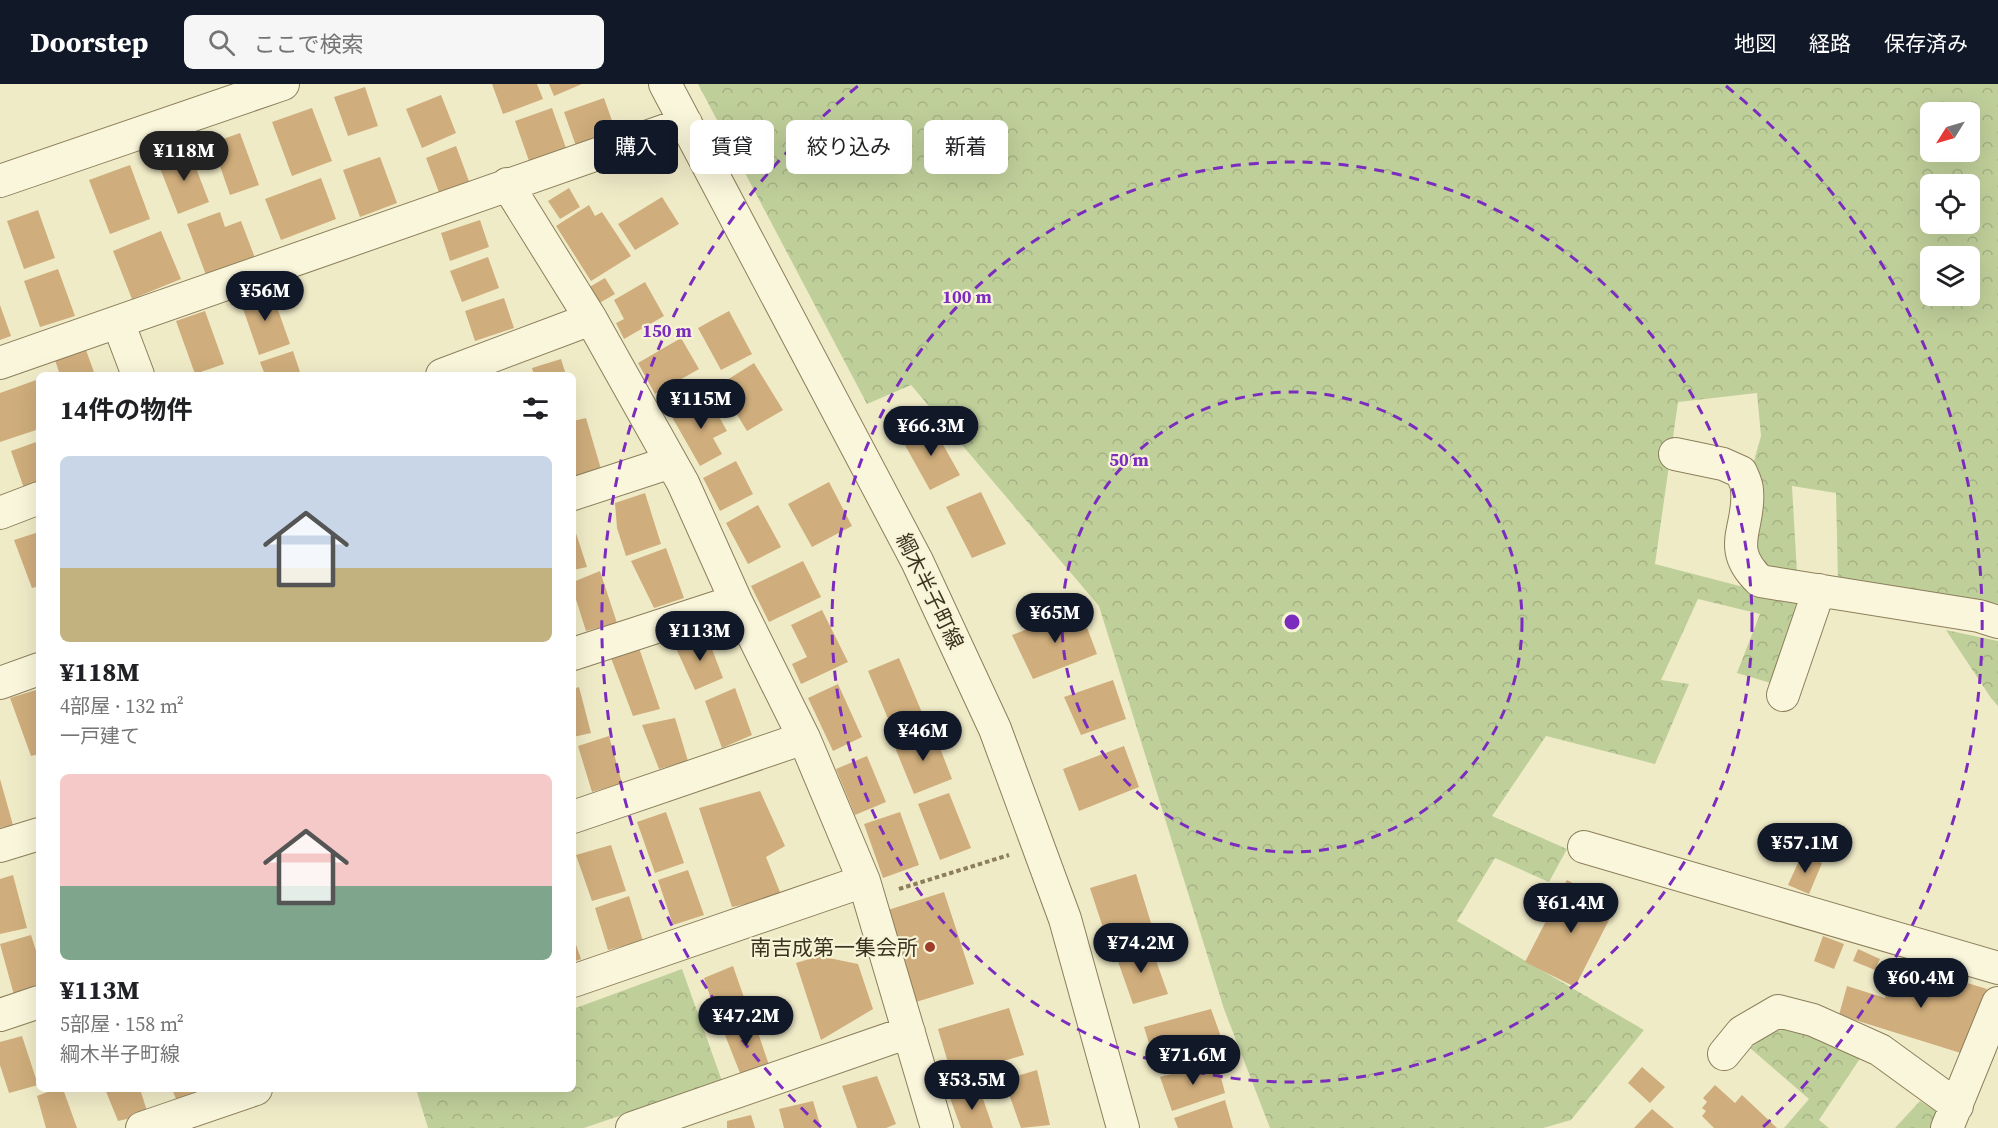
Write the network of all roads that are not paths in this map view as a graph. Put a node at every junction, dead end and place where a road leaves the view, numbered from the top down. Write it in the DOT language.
graph roads {
  1 [pos="283,84"];
  2 [pos="665,84"];
  3 [pos="686,123"];
  4 [pos="0,181"];
  5 [pos="507,184"];
  6 [pos="591,319"];
  7 [pos="118,322"];
  8 [pos="0,363"];
  9 [pos="137,372"];
  10 [pos="450,372"];
  11 [pos="1675,454"];
  12 [pos="671,462"];
  13 [pos="576,493"];
  14 [pos="36,499"];
  15 [pos="0,513"];
  16 [pos="1819,590"];
  17 [pos="736,601"];
  18 [pos="1998,622"];
  19 [pos="576,653"];
  20 [pos="36,670"];
  21 [pos="0,683"];
  22 [pos="1783,695"];
  23 [pos="804,738"];
  24 [pos="576,816"];
  25 [pos="36,835"];
  26 [pos="0,846"];
  27 [pos="1584,847"];
  28 [pos="867,889"];
  29 [pos="1998,968"];
  30 [pos="576,980"];
  31 [pos="36,1003"];
  32 [pos="1998,1003"];
  33 [pos="0,1015"];
  34 [pos="909,1032"];
  35 [pos="1724,1054"];
  36 [pos="247,1092"];
  37 [pos="1952,1117"];
  38 [pos="142,1128"];
  39 [pos="632,1128"];
  40 [pos="937,1128"];
  41 [pos="1123,1128"];
  1 -- 4 [label="street"];
  2 -- 3 [label="street, 綱木半子町線"];
  3 -- 5 [label="street"];
  3 -- 41 [label="street, 綱木半子町線"];
  5 -- 6 [label="street"];
  5 -- 7 [label="street"];
  6 -- 10 [label="street"];
  6 -- 12 [label="street"];
  7 -- 8 [label="street"];
  7 -- 9 [label="street"];
  11 -- 16 [label="street"];
  12 -- 13 [label="street"];
  12 -- 17 [label="street"];
  14 -- 15 [label="street"];
  16 -- 18 [label="street"];
  16 -- 22 [label="street"];
  17 -- 19 [label="street"];
  17 -- 23 [label="street"];
  20 -- 21 [label="street"];
  23 -- 24 [label="street"];
  23 -- 28 [label="street"];
  25 -- 26 [label="street"];
  27 -- 29 [label="street"];
  28 -- 30 [label="street"];
  28 -- 34 [label="street"];
  31 -- 33 [label="street"];
  32 -- 37 [label="street"];
  34 -- 39 [label="street"];
  34 -- 40 [label="street"];
  35 -- 37 [label="street"];
  36 -- 38 [label="street"];
}
